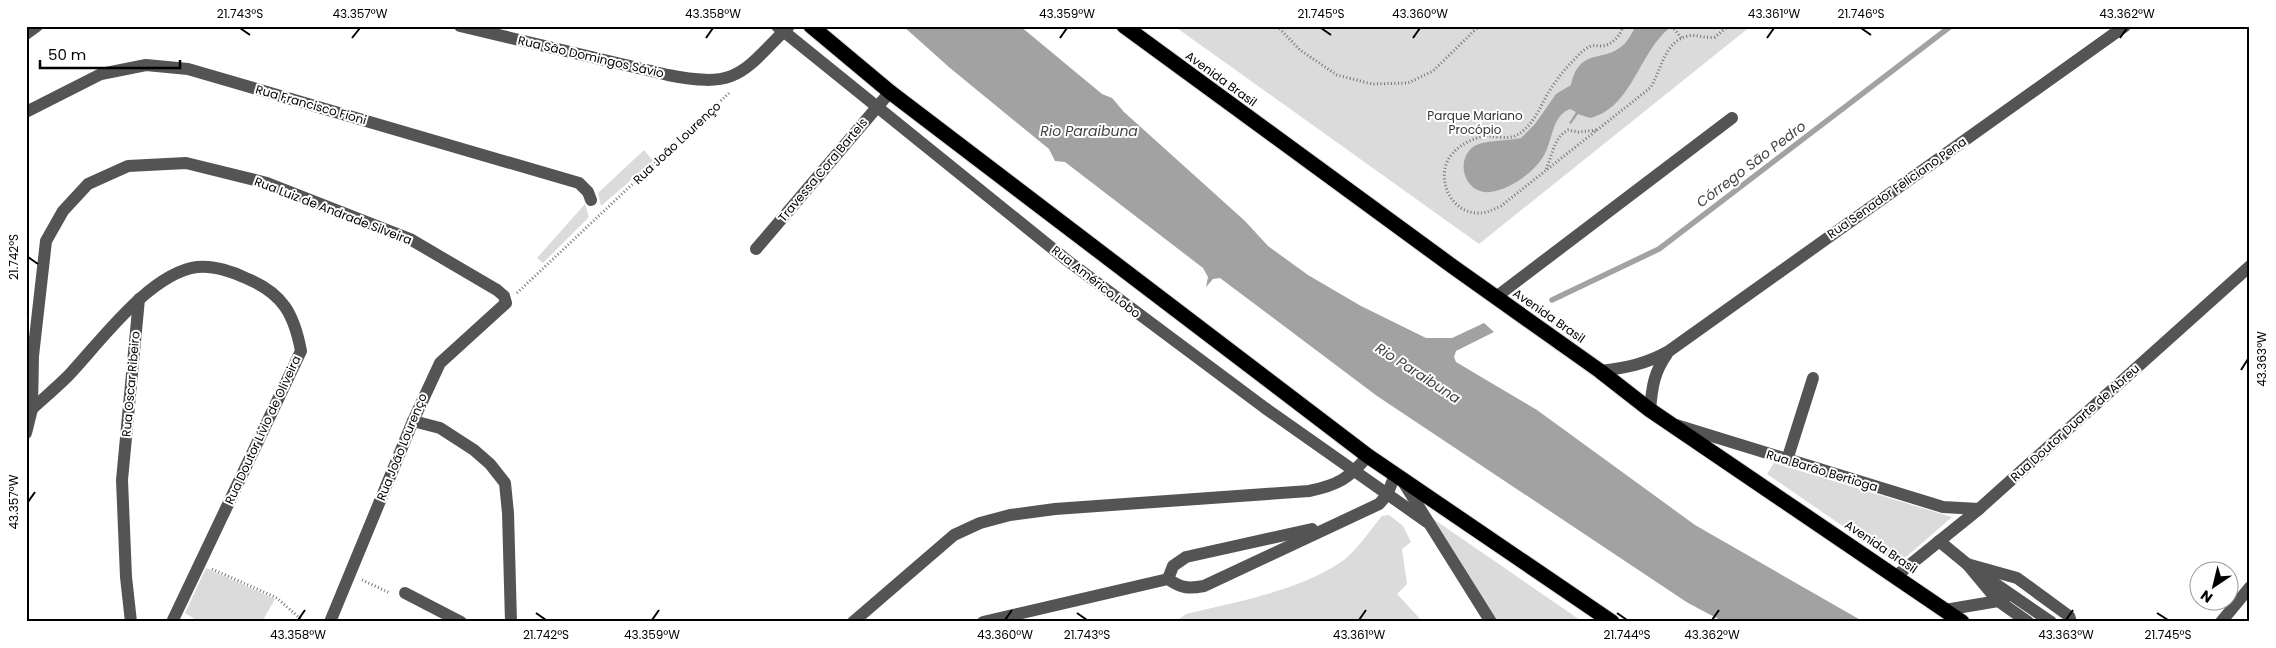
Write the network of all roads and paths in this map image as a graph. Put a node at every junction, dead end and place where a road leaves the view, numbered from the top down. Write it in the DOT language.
graph roads {
  1 [pos="36,26"];
  2 [pos="460,26"];
  3 [pos="811,26"];
  4 [pos="1124,26"];
  5 [pos="1277,26"];
  6 [pos="1479,26"];
  7 [pos="1623,26"];
  8 [pos="1672,26"];
  9 [pos="1728,26"];
  10 [pos="2125,26"];
  11 [pos="783,28"];
  12 [pos="26,34"];
  13 [pos="1682,39"];
  14 [pos="730,92"];
  15 [pos="890,92"];
  16 [pos="876,108"];
  17 [pos="26,112"];
  18 [pos="1732,118"];
  19 [pos="1600,129"];
  20 [pos="1545,171"];
  21 [pos="591,200"];
  22 [pos="756,248"];
  23 [pos="2250,266"];
  24 [pos="509,296"];
  25 [pos="1496,297"];
  26 [pos="139,299"];
  27 [pos="1670,351"];
  28 [pos="1600,371"];
  29 [pos="1813,378"];
  30 [pos="32,409"];
  31 [pos="1650,410"];
  32 [pos="413,421"];
  33 [pos="1668,422"];
  34 [pos="26,433"];
  35 [pos="1368,456"];
  36 [pos="1787,460"];
  37 [pos="1354,472"];
  38 [pos="1399,477"];
  39 [pos="1387,495"];
  40 [pos="1979,509"];
  41 [pos="1427,522"];
  42 [pos="1332,525"];
  43 [pos="1939,542"];
  44 [pos="200,564"];
  45 [pos="1967,564"];
  46 [pos="350,574"];
  47 [pos="1896,576"];
  48 [pos="1168,579"];
  49 [pos="2250,586"];
  50 [pos="405,593"];
  51 [pos="2044,597"];
  52 [pos="2018,599"];
  53 [pos="1997,600"];
  54 [pos="1945,610"];
  55 [pos="302,621"];
  56 [pos="131,622"];
  57 [pos="172,622"];
  58 [pos="330,622"];
  59 [pos="461,622"];
  60 [pos="511,622"];
  61 [pos="853,622"];
  62 [pos="983,622"];
  63 [pos="1491,622"];
  64 [pos="1612,622"];
  65 [pos="1962,622"];
  66 [pos="2028,622"];
  67 [pos="2051,622"];
  68 [pos="2071,622"];
  69 [pos="2221,622"];
  1 -- 12 [label="street"];
  2 -- 11 [label="street, Rua São Domingos Sávio"];
  3 -- 15 [label="highway"];
  4 -- 25 [label="highway, Avenida Brasil"];
  5 -- 6 [label="path"];
  7 -- 20 [label="path"];
  8 -- 13 [label="path"];
  9 -- 13 [label="path"];
  10 -- 27 [label="street, Rua Senador Feliciano Pena"];
  11 -- 16 [label="street, Rua Américo Lobo"];
  13 -- 19 [label="path"];
  14 -- 24 [label="path, Rua João Lourenço"];
  15 -- 16 [label="street, Travessa Cora Bartels"];
  15 -- 35 [label="highway"];
  16 -- 22 [label="street, Travessa Cora Bartels"];
  16 -- 37 [label="street, Rua Américo Lobo"];
  17 -- 21 [label="street, Rua Francisco Fioni"];
  18 -- 25 [label="street"];
  19 -- 20 [label="path"];
  19 -- 20 [label="path"];
  23 -- 40 [label="street, Rua Doutor Duarte de Abreu"];
  24 -- 30 [label="street, Rua Luiz de Andrade Silveira"];
  24 -- 32 [label="street, Rua João Lourenço"];
  25 -- 28 [label="highway, Avenida Brasil"];
  26 -- 30 [label="street, Rua Oscar Ribeiro"];
  26 -- 44 [label="street, Rua Doutor Lívio de Oliveira"];
  26 -- 56 [label="street, Rua Oscar Ribeiro"];
  27 -- 28 [label="street, Rua Senador Feliciano Pena"];
  27 -- 31 [label="street, Rua Senador Feliciano Pena"];
  28 -- 31 [label="highway, Avenida Brasil"];
  29 -- 36 [label="street"];
  30 -- 34 [label="street, Rua Luiz de Andrade Silveira"];
  31 -- 33 [label="highway, Avenida Brasil"];
  32 -- 46 [label="street, Rua João Lourenço"];
  32 -- 60 [label="street"];
  33 -- 36 [label="street, Rua Barão Bertioga"];
  33 -- 47 [label="highway, Avenida Brasil"];
  35 -- 37 [label="street"];
  35 -- 38 [label="highway"];
  36 -- 40 [label="street, Rua Barão Bertioga"];
  37 -- 39 [label="street, Rua Américo Lobo"];
  37 -- 61 [label="street"];
  38 -- 39 [label="street"];
  38 -- 41 [label="street, Rua Américo Lobo"];
  38 -- 64 [label="highway"];
  39 -- 41 [label="street, Rua Américo Lobo"];
  39 -- 42 [label="street"];
  40 -- 43 [label="street, Rua Doutor Duarte de Abreu"];
  41 -- 63 [label="street, Rua Américo Lobo"];
  42 -- 48 [label="street"];
  42 -- 48 [label="street"];
  43 -- 45 [label="street"];
  43 -- 47 [label="street, Rua Doutor Duarte de Abreu"];
  44 -- 55 [label="path"];
  44 -- 57 [label="street, Rua Doutor Lívio de Oliveira"];
  45 -- 51 [label="street"];
  45 -- 52 [label="street"];
  45 -- 53 [label="street"];
  46 -- 50 [label="path"];
  46 -- 58 [label="street, Rua João Lourenço"];
  47 -- 54 [label="highway, Avenida Brasil"];
  48 -- 62 [label="street"];
  49 -- 69 [label="street"];
  50 -- 59 [label="street"];
  51 -- 52 [label="street"];
  51 -- 68 [label="street"];
  52 -- 53 [label="street"];
  52 -- 67 [label="street"];
  53 -- 54 [label="street"];
  53 -- 66 [label="street"];
  54 -- 65 [label="highway, Avenida Brasil"];
}
